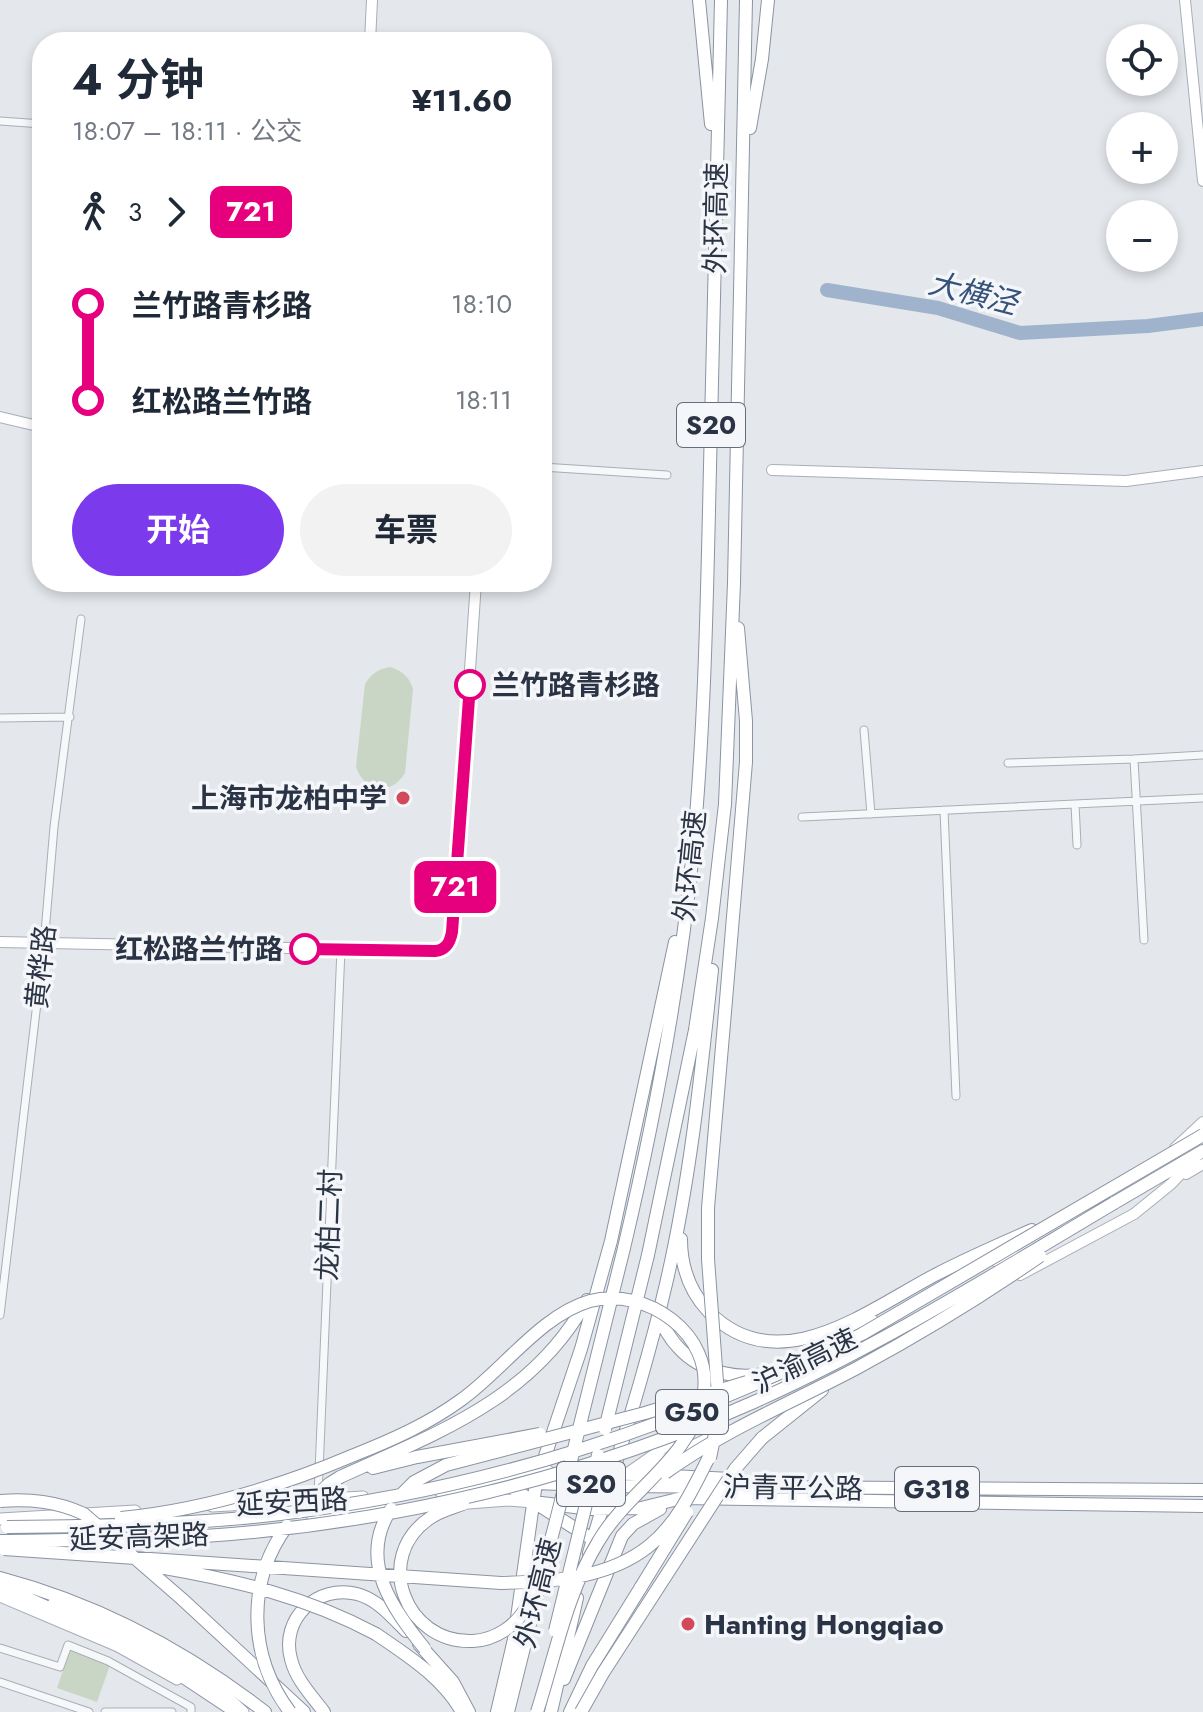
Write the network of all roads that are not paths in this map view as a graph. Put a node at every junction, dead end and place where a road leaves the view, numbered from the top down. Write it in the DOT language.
graph roads {
  1 [pos="372,0"];
  2 [pos="699,0"];
  3 [pos="721,0"];
  4 [pos="746,0"];
  5 [pos="768,0"];
  6 [pos="1185,0"];
  7 [pos="370,32"];
  8 [pos="0,121"];
  9 [pos="32,123"];
  10 [pos="1203,181"];
  11 [pos="714,302"];
  12 [pos="740,303"];
  13 [pos="0,417"];
  14 [pos="32,425"];
  15 [pos="552,468"];
  16 [pos="772,470"];
  17 [pos="1203,471"];
  18 [pos="667,475"];
  19 [pos="734,583"];
  20 [pos="475,592"];
  21 [pos="81,619"];
  22 [pos="70,717"];
  23 [pos="0,718"];
  24 [pos="864,730"];
  25 [pos="1203,755"];
  26 [pos="1134,759"];
  27 [pos="1008,763"];
  28 [pos="1203,798"];
  29 [pos="1136,801"];
  30 [pos="725,804"];
  31 [pos="1075,804"];
  32 [pos="944,810"];
  33 [pos="871,814"];
  34 [pos="802,817"];
  35 [pos="1077,845"];
  36 [pos="693,849"];
  37 [pos="1144,940"];
  38 [pos="0,942"];
  39 [pos="44,944"];
  40 [pos="341,949"];
  41 [pos="956,1096"];
  42 [pos="1203,1122"];
  43 [pos="1203,1135"];
  44 [pos="1203,1151"];
  45 [pos="688,1162"];
  46 [pos="1203,1164"];
  47 [pos="1171,1184"];
  48 [pos="1114,1203"];
  49 [pos="1071,1212"];
  50 [pos="611,1241"];
  51 [pos="975,1274"];
  52 [pos="0,1315"];
  53 [pos="658,1315"];
  54 [pos="803,1364"];
  55 [pos="855,1369"];
  56 [pos="645,1413"];
  57 [pos="711,1453"];
  58 [pos="592,1463"];
  59 [pos="612,1473"];
  60 [pos="630,1474"];
  61 [pos="538,1477"];
  62 [pos="329,1484"];
  63 [pos="509,1486"];
  64 [pos="609,1486"];
  65 [pos="756,1487"];
  66 [pos="463,1489"];
  67 [pos="1203,1490"];
  68 [pos="639,1492"];
  69 [pos="706,1499"];
  70 [pos="318,1500"];
  71 [pos="0,1501"];
  72 [pos="533,1502"];
  73 [pos="1203,1506"];
  74 [pos="602,1508"];
  75 [pos="276,1515"];
  76 [pos="556,1518"];
  77 [pos="2,1525"];
  78 [pos="277,1529"];
  79 [pos="593,1540"];
  80 [pos="1,1545"];
  81 [pos="0,1578"];
  82 [pos="0,1585"];
  83 [pos="0,1596"];
  84 [pos="0,1648"];
  85 [pos="425,1649"];
  86 [pos="0,1682"];
  87 [pos="501,1711"];
  88 [pos="89,1712"];
  89 [pos="105,1712"];
  90 [pos="172,1712"];
  91 [pos="191,1712"];
  92 [pos="235,1712"];
  93 [pos="243,1712"];
  94 [pos="265,1712"];
  95 [pos="290,1712"];
  96 [pos="304,1712"];
  97 [pos="324,1712"];
  98 [pos="462,1712"];
  99 [pos="469,1712"];
  100 [pos="536,1712"];
  101 [pos="551,1712"];
  102 [pos="570,1712"];
  103 [pos="581,1712"];
  1 -- 7 [label="street"];
  2 -- 11 [label="highway"];
  3 -- 11 [label="highway, 外环高速 / S20"];
  4 -- 12 [label="highway, 外环高速 / S20"];
  5 -- 12 [label="highway"];
  6 -- 10 [label="street"];
  8 -- 9 [label="street"];
  11 -- 36 [label="highway, 外环高速 / S20"];
  12 -- 19 [label="highway, 外环高速 / S20"];
  13 -- 14 [label="street"];
  15 -- 18 [label="street"];
  16 -- 17 [label="street"];
  19 -- 30 [label="highway, 外环高速 / S20"];
  19 -- 57 [label="highway, bridge"];
  20 -- 40 [label="street"];
  21 -- 22 [label="street, 黄桦路"];
  22 -- 23 [label="street"];
  22 -- 39 [label="street, 黄桦路"];
  24 -- 33 [label="street"];
  25 -- 26 [label="street"];
  26 -- 27 [label="street"];
  26 -- 29 [label="street"];
  28 -- 29 [label="street"];
  29 -- 31 [label="street"];
  29 -- 37 [label="street"];
  30 -- 45 [label="highway"];
  30 -- 100 [label="highway, 外环高速 / S20, bridge"];
  31 -- 32 [label="street"];
  31 -- 35 [label="street"];
  32 -- 33 [label="street"];
  32 -- 41 [label="street"];
  33 -- 34 [label="street"];
  36 -- 50 [label="highway"];
  36 -- 76 [label="highway, 外环高速 / S20, bridge"];
  38 -- 39 [label="street"];
  39 -- 40 [label="street"];
  39 -- 52 [label="street, 黄桦路"];
  40 -- 70 [label="street, 龙柏二村"];
  42 -- 51 [label="street"];
  43 -- 49 [label="highway, 沪渝高速 / G50, bridge"];
  44 -- 47 [label="street"];
  44 -- 48 [label="highway, 沪渝高速 / G50"];
  45 -- 49 [label="highway, bridge"];
  45 -- 53 [label="highway"];
  46 -- 47 [label="street"];
  47 -- 60 [label="street"];
  48 -- 55 [label="highway, bridge"];
  48 -- 58 [label="highway, 沪渝高速 / G50, bridge"];
  49 -- 54 [label="highway, 沪渝高速 / G50, bridge"];
  50 -- 61 [label="highway"];
  50 -- 62 [label="highway"];
  51 -- 53 [label="highway"];
  51 -- 60 [label="street"];
  53 -- 59 [label="highway"];
  54 -- 56 [label="highway, bridge"];
  54 -- 75 [label="highway, 沪渝高速 / G50, bridge"];
  55 -- 68 [label="highway, bridge"];
  55 -- 103 [label="highway, bridge"];
  56 -- 62 [label="highway, bridge"];
  56 -- 85 [label="highway, bridge"];
  57 -- 80 [label="highway, bridge"];
  57 -- 102 [label="highway, bridge"];
  58 -- 76 [label="highway, bridge"];
  58 -- 78 [label="highway, 沪渝高速 / G50, bridge"];
  59 -- 60 [label="highway"];
  59 -- 61 [label="main road"];
  59 -- 64 [label="highway"];
  60 -- 64 [label="street"];
  60 -- 65 [label="highway"];
  61 -- 63 [label="main road, 延安西路"];
  61 -- 64 [label="highway, 沪青平公路 / G318"];
  61 -- 66 [label="main road"];
  61 -- 72 [label="highway"];
  62 -- 95 [label="highway, bridge"];
  63 -- 66 [label="main road, 延安西路"];
  63 -- 72 [label="highway"];
  64 -- 65 [label="highway, 沪青平公路 / G318"];
  64 -- 74 [label="highway"];
  65 -- 67 [label="highway, 沪青平公路 / G318"];
  66 -- 70 [label="main road, 延安西路"];
  68 -- 77 [label="highway, bridge"];
  68 -- 100 [label="highway, bridge"];
  69 -- 73 [label="highway, 沪青平公路 / G318"];
  69 -- 74 [label="highway, 沪青平公路 / G318"];
  69 -- 101 [label="highway, 沪青平公路 / G318"];
  70 -- 77 [label="main road, 延安西路"];
  71 -- 96 [label="highway, bridge"];
  72 -- 74 [label="highway, 沪青平公路 / G318"];
  72 -- 79 [label="highway"];
  72 -- 80 [label="main road, 延安西路"];
  72 -- 87 [label="highway"];
  74 -- 79 [label="highway"];
  75 -- 77 [label="highway, 延安高架路, bridge"];
  76 -- 87 [label="highway, 外环高速 / S20, bridge"];
  78 -- 80 [label="highway, 延安高架路, bridge"];
  79 -- 101 [label="highway"];
  80 -- 98 [label="highway, bridge"];
  81 -- 94 [label="highway"];
  82 -- 92 [label="highway"];
  82 -- 93 [label="main road"];
  83 -- 92 [label="main road"];
  84 -- 91 [label="street"];
  85 -- 97 [label="highway, bridge"];
  85 -- 99 [label="highway"];
  86 -- 88 [label="street"];
  89 -- 90 [label="street"];
}
